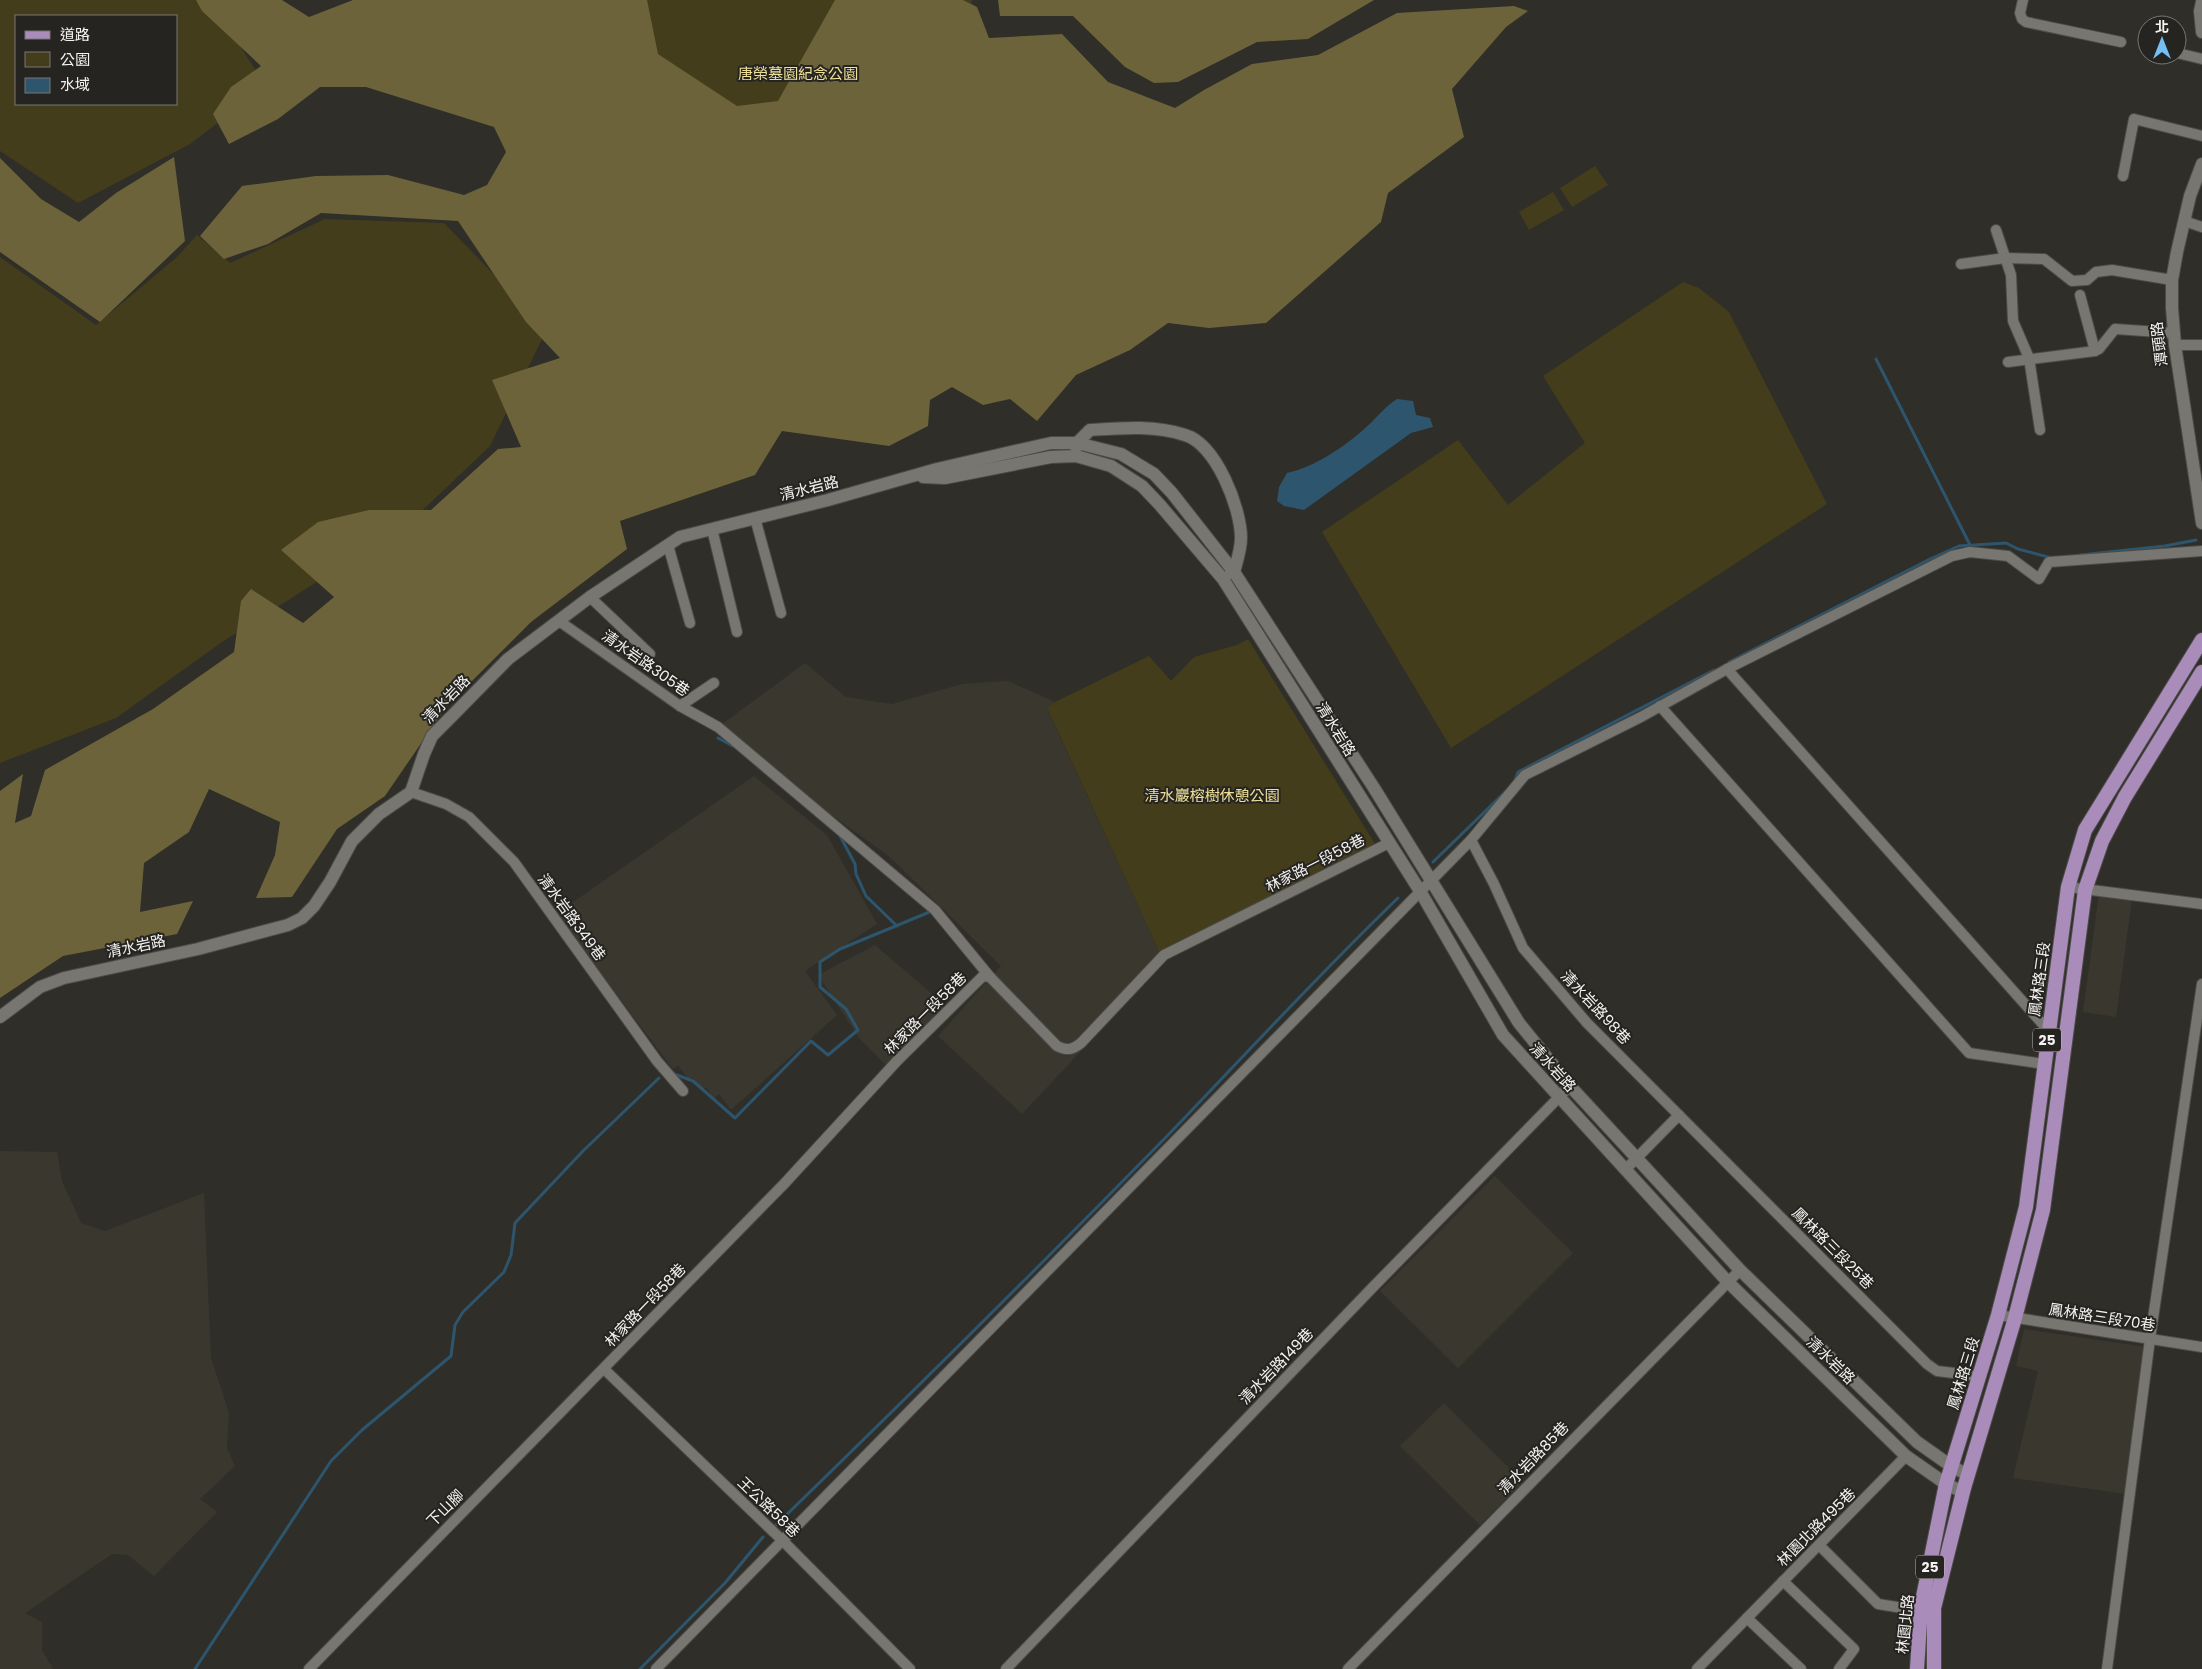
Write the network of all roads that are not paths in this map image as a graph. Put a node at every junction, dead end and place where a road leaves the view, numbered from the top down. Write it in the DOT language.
graph roads {
  1 [pos="2023,0"];
  2 [pos="2202,2"];
  3 [pos="2202,32"];
  4 [pos="2122,42"];
  5 [pos="2187,55"];
  6 [pos="2202,59"];
  7 [pos="2202,136"];
  8 [pos="2202,164"];
  9 [pos="2123,176"];
  10 [pos="2184,221"];
  11 [pos="2202,227"];
  12 [pos="1996,230"];
  13 [pos="2006,258"];
  14 [pos="1961,264"];
  15 [pos="2172,280"];
  16 [pos="2080,295"];
  17 [pos="2174,339"];
  18 [pos="2202,345"];
  19 [pos="2096,351"];
  20 [pos="2029,358"];
  21 [pos="2008,362"];
  22 [pos="2040,430"];
  23 [pos="1077,443"];
  24 [pos="1076,456"];
  25 [pos="917,476"];
  26 [pos="755,518"];
  27 [pos="2202,523"];
  28 [pos="712,528"];
  29 [pos="668,545"];
  30 [pos="2202,551"];
  31 [pos="1234,572"];
  32 [pos="1222,578"];
  33 [pos="590,597"];
  34 [pos="781,613"];
  35 [pos="559,621"];
  36 [pos="690,623"];
  37 [pos="737,632"];
  38 [pos="2202,640"];
  39 [pos="650,654"];
  40 [pos="1727,669"];
  41 [pos="2202,672"];
  42 [pos="714,683"];
  43 [pos="680,706"];
  44 [pos="1660,706"];
  45 [pos="411,792"];
  46 [pos="1471,840"];
  47 [pos="1388,843"];
  48 [pos="1432,879"];
  49 [pos="2068,887"];
  50 [pos="2085,890"];
  51 [pos="1420,891"];
  52 [pos="2202,904"];
  53 [pos="990,977"];
  54 [pos="2202,984"];
  55 [pos="0,1017"];
  56 [pos="2048,1030"];
  57 [pos="2044,1064"];
  58 [pos="1570,1086"];
  59 [pos="683,1091"];
  60 [pos="1559,1098"];
  61 [pos="1679,1115"];
  62 [pos="1637,1158"];
  63 [pos="1625,1170"];
  64 [pos="1740,1270"];
  65 [pos="1727,1281"];
  66 [pos="1998,1315"];
  67 [pos="2015,1318"];
  68 [pos="2150,1340"];
  69 [pos="2202,1347"];
  70 [pos="604,1369"];
  71 [pos="1979,1376"];
  72 [pos="1906,1456"];
  73 [pos="1951,1466"];
  74 [pos="1968,1475"];
  75 [pos="1946,1484"];
  76 [pos="1963,1492"];
  77 [pos="782,1541"];
  78 [pos="1819,1545"];
  79 [pos="1783,1581"];
  80 [pos="1921,1612"];
  81 [pos="1748,1618"];
  82 [pos="309,1669"];
  83 [pos="656,1669"];
  84 [pos="910,1669"];
  85 [pos="1006,1669"];
  86 [pos="1348,1669"];
  87 [pos="1697,1669"];
  88 [pos="1801,1669"];
  89 [pos="1839,1669"];
  90 [pos="1917,1669"];
  91 [pos="1934,1669"];
  92 [pos="2107,1669"];
  1 -- 4 [label="street"];
  2 -- 3 [label="street"];
  5 -- 6 [label="street"];
  7 -- 9 [label="street"];
  8 -- 10 [label="street, 潭頭路"];
  10 -- 11 [label="street"];
  10 -- 15 [label="street, 潭頭路"];
  12 -- 13 [label="street"];
  13 -- 14 [label="street"];
  13 -- 15 [label="street"];
  13 -- 20 [label="street"];
  15 -- 17 [label="street, 潭頭路"];
  16 -- 19 [label="street"];
  17 -- 18 [label="street"];
  17 -- 19 [label="street"];
  17 -- 27 [label="street, 潭頭路"];
  19 -- 20 [label="street"];
  20 -- 21 [label="street"];
  20 -- 22 [label="street"];
  23 -- 24 [label="street"];
  23 -- 25 [label="street, 清水岩路"];
  23 -- 31 [label="street, 清水岩路"];
  23 -- 31 [label="street"];
  24 -- 25 [label="street, 清水岩路"];
  24 -- 32 [label="street, 清水岩路"];
  25 -- 26 [label="street, 清水岩路"];
  26 -- 28 [label="street, 清水岩路"];
  26 -- 34 [label="street"];
  28 -- 29 [label="street, 清水岩路"];
  28 -- 37 [label="street"];
  29 -- 33 [label="street, 清水岩路"];
  29 -- 36 [label="street"];
  30 -- 40 [label="street"];
  31 -- 32 [label="street"];
  31 -- 48 [label="street, 清水岩路"];
  32 -- 47 [label="street, 清水岩路"];
  33 -- 35 [label="street, 清水岩路"];
  33 -- 39 [label="street"];
  35 -- 43 [label="street, 清水岩路305巷"];
  35 -- 45 [label="street, 清水岩路"];
  38 -- 49 [label="main road, 鳳林路三段 / 25"];
  40 -- 44 [label="street"];
  40 -- 56 [label="street"];
  41 -- 50 [label="main road, 25"];
  42 -- 43 [label="street"];
  43 -- 53 [label="street, 清水岩路305巷"];
  44 -- 46 [label="street"];
  44 -- 57 [label="street"];
  45 -- 55 [label="street, 清水岩路"];
  45 -- 59 [label="street, 清水岩路349巷"];
  46 -- 48 [label="street"];
  46 -- 61 [label="street, 清水岩路98巷"];
  47 -- 51 [label="street, 清水岩路"];
  47 -- 53 [label="street, 林家路一段58巷"];
  48 -- 51 [label="street"];
  48 -- 58 [label="street, 清水岩路"];
  49 -- 50 [label="street"];
  49 -- 56 [label="main road, 鳳林路三段 / 25"];
  50 -- 52 [label="street"];
  50 -- 67 [label="main road, 25"];
  51 -- 60 [label="street, 清水岩路"];
  51 -- 77 [label="street"];
  53 -- 70 [label="street, 林家路一段58巷"];
  54 -- 68 [label="street"];
  56 -- 57 [label="main road, 鳳林路三段 / 25"];
  57 -- 66 [label="main road, 鳳林路三段 / 25"];
  58 -- 60 [label="street, 清水岩路149巷"];
  58 -- 62 [label="street, 清水岩路"];
  60 -- 63 [label="street, 清水岩路"];
  60 -- 85 [label="street, 清水岩路149巷"];
  61 -- 62 [label="street"];
  61 -- 71 [label="street, 鳳林路三段25巷"];
  62 -- 63 [label="street"];
  62 -- 64 [label="street, 清水岩路"];
  63 -- 65 [label="street, 清水岩路"];
  64 -- 65 [label="street, 清水岩路85巷"];
  64 -- 73 [label="street, 清水岩路"];
  65 -- 72 [label="street, 清水岩路"];
  65 -- 86 [label="street, 清水岩路85巷"];
  66 -- 67 [label="street, 鳳林路三段70巷"];
  66 -- 71 [label="main road, 鳳林路三段 / 25"];
  67 -- 68 [label="street, 鳳林路三段70巷"];
  67 -- 74 [label="main road, 25"];
  68 -- 69 [label="street, 鳳林路三段70巷"];
  68 -- 92 [label="street"];
  70 -- 77 [label="street, 王公路58巷"];
  70 -- 82 [label="street, 下山腳"];
  71 -- 73 [label="main road, 鳳林路三段 / 25"];
  72 -- 75 [label="street, 清水岩路"];
  72 -- 78 [label="street, 林園北路495巷"];
  73 -- 74 [label="street, 清水岩路"];
  73 -- 75 [label="main road, 林園北路 / 25"];
  74 -- 76 [label="main road, 25"];
  75 -- 76 [label="street, 清水岩路"];
  75 -- 80 [label="main road, 林園北路 / 25"];
  76 -- 91 [label="main road, 林園北路 / 25"];
  77 -- 83 [label="street"];
  77 -- 84 [label="street, 王公路58巷"];
  78 -- 79 [label="street, 林園北路495巷"];
  78 -- 80 [label="street"];
  79 -- 81 [label="street, 林園北路495巷"];
  79 -- 89 [label="street"];
  80 -- 90 [label="main road, 林園北路 / 25"];
  81 -- 87 [label="street, 林園北路495巷"];
  81 -- 88 [label="street"];
}
